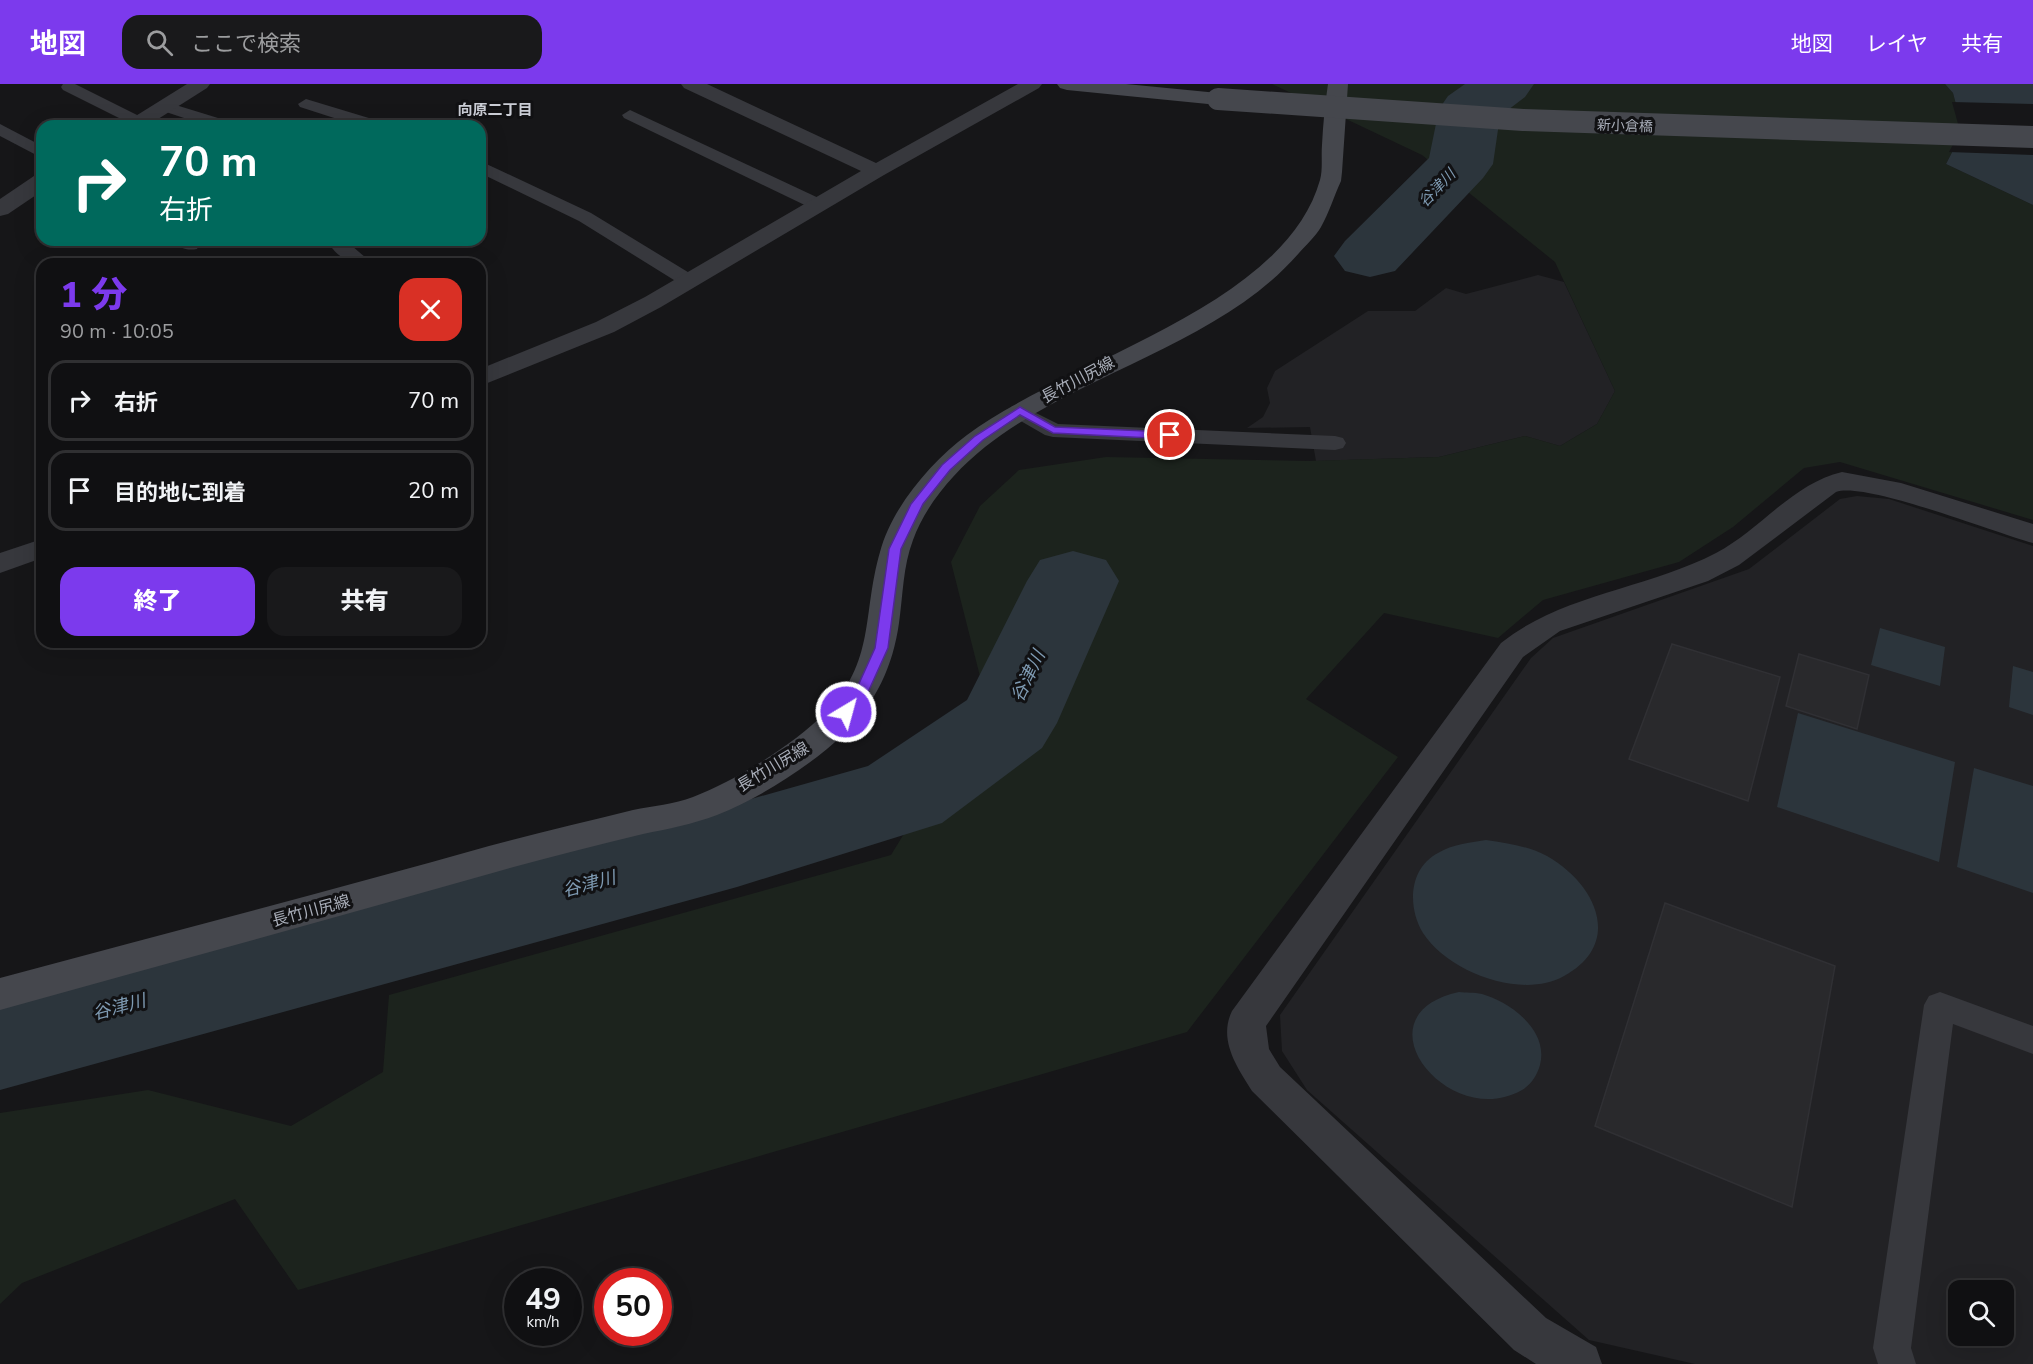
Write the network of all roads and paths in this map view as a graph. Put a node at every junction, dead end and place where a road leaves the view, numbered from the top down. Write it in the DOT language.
graph roads {
  1 [pos="200,84"];
  2 [pos="691,84"];
  3 [pos="1032,84"];
  4 [pos="1067,84"];
  5 [pos="1116,84"];
  6 [pos="1237,84"];
  7 [pos="1338,84"];
  8 [pos="69,87"];
  9 [pos="1218,99"];
  10 [pos="306,104"];
  11 [pos="165,106"];
  12 [pos="630,115"];
  13 [pos="2033,119"];
  14 [pos="129,120"];
  15 [pos="142,120"];
  16 [pos="207,120"];
  17 [pos="357,120"];
  18 [pos="0,129"];
  19 [pos="2033,137"];
  20 [pos="36,150"];
  21 [pos="486,169"];
  22 [pos="877,171"];
  23 [pos="36,185"];
  24 [pos="819,205"];
  25 [pos="0,209"];
  26 [pos="341,246"];
  27 [pos="356,258"];
  28 [pos="689,281"];
  29 [pos="486,372"];
  30 [pos="1020,411"];
  31 [pos="1335,443"];
  32 [pos="2033,534"];
  33 [pos="36,550"];
  34 [pos="2,558"];
  35 [pos="0,994"];
  36 [pos="2033,1040"];
  37 [pos="1579,1364"];
  38 [pos="1897,1364"];
  1 -- 11 [label="street"];
  2 -- 22 [label="street"];
  3 -- 22 [label="street"];
  4 -- 9 [label="main road"];
  5 -- 9 [label="main road"];
  6 -- 13 [label="main road, 新小倉橋"];
  7 -- 30 [label="main road, 長竹川尻線"];
  8 -- 14 [label="lane"];
  9 -- 19 [label="main road, 新小倉橋, bridge"];
  10 -- 17 [label="lane"];
  11 -- 15 [label="street"];
  11 -- 16 [label="lane"];
  12 -- 24 [label="lane"];
  18 -- 20 [label="lane"];
  21 -- 28 [label="lane"];
  22 -- 24 [label="street"];
  23 -- 25 [label="street"];
  24 -- 28 [label="street"];
  26 -- 27 [label="lane"];
  28 -- 29 [label="street"];
  30 -- 31 [label="lane"];
  30 -- 35 [label="main road, 長竹川尻線"];
  32 -- 37 [label="street"];
  33 -- 34 [label="street"];
  36 -- 38 [label="lane"];
}
